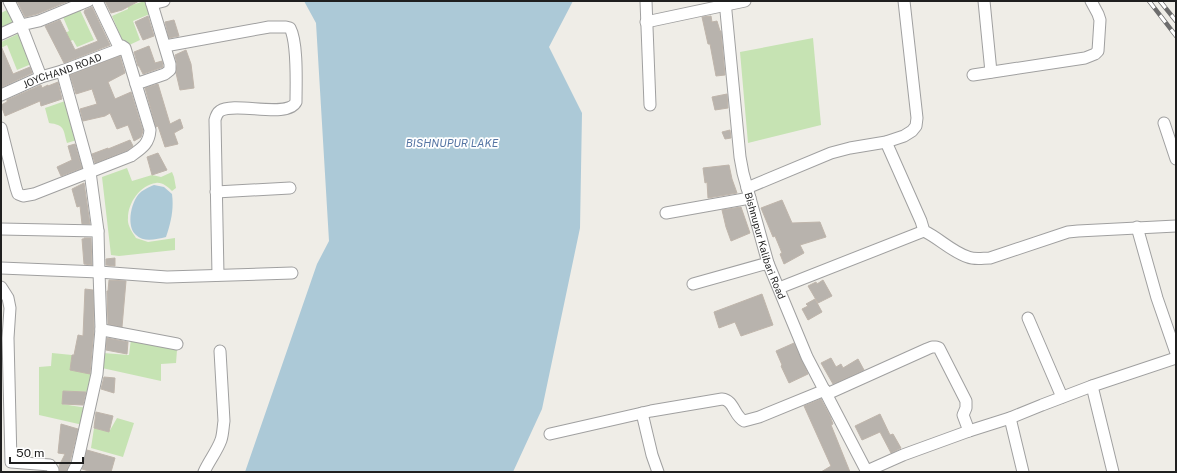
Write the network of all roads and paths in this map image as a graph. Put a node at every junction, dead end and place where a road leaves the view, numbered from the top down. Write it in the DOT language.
graph roads {
  1 [pos="9,1"];
  2 [pos="88,1"];
  3 [pos="97,1"];
  4 [pos="164,1"];
  5 [pos="646,1"];
  6 [pos="745,1"];
  7 [pos="904,1"];
  8 [pos="984,1"];
  9 [pos="1091,1"];
  10 [pos="152,3"];
  11 [pos="725,3"];
  12 [pos="646,22"];
  13 [pos="21,25"];
  14 [pos="1,34"];
  15 [pos="165,46"];
  16 [pos="121,48"];
  17 [pos="62,71"];
  18 [pos="991,72"];
  19 [pos="973,75"];
  20 [pos="41,77"];
  21 [pos="136,84"];
  22 [pos="1,95"];
  23 [pos="650,105"];
  24 [pos="1164,123"];
  25 [pos="1,128"];
  26 [pos="886,142"];
  27 [pos="1176,160"];
  28 [pos="90,172"];
  29 [pos="290,188"];
  30 [pos="216,192"];
  31 [pos="748,193"];
  32 [pos="666,212"];
  33 [pos="1176,226"];
  34 [pos="1137,228"];
  35 [pos="1,229"];
  36 [pos="98,231"];
  37 [pos="924,231"];
  38 [pos="768,263"];
  39 [pos="1,268"];
  40 [pos="99,272"];
  41 [pos="292,273"];
  42 [pos="218,275"];
  43 [pos="692,284"];
  44 [pos="779,288"];
  45 [pos="3,292"];
  46 [pos="1028,318"];
  47 [pos="101,329"];
  48 [pos="177,344"];
  49 [pos="220,351"];
  50 [pos="1176,353"];
  51 [pos="1176,358"];
  52 [pos="1092,386"];
  53 [pos="826,392"];
  54 [pos="1062,397"];
  55 [pos="642,413"];
  56 [pos="1010,418"];
  57 [pos="969,431"];
  58 [pos="550,434"];
  59 [pos="6,462"];
  60 [pos="867,471"];
  61 [pos="53,472"];
  62 [pos="73,472"];
  63 [pos="204,472"];
  64 [pos="658,472"];
  65 [pos="1023,472"];
  66 [pos="1113,472"];
  1 -- 13 [label="street"];
  2 -- 13 [label="street"];
  3 -- 16 [label="street"];
  4 -- 10 [label="street"];
  5 -- 12 [label="street"];
  6 -- 11 [label="street"];
  7 -- 26 [label="street"];
  8 -- 18 [label="street"];
  9 -- 18 [label="street"];
  10 -- 15 [label="street"];
  11 -- 12 [label="street"];
  11 -- 31 [label="street, Bishnupur Kalibari Road"];
  12 -- 23 [label="street"];
  13 -- 14 [label="street"];
  13 -- 20 [label="street"];
  15 -- 21 [label="street"];
  15 -- 30 [label="street"];
  16 -- 17 [label="street, JOYCHAND ROAD"];
  16 -- 21 [label="street"];
  17 -- 20 [label="street, JOYCHAND ROAD"];
  17 -- 28 [label="street"];
  18 -- 19 [label="street"];
  20 -- 22 [label="street, JOYCHAND ROAD"];
  21 -- 28 [label="street"];
  24 -- 27 [label="street"];
  25 -- 28 [label="street"];
  26 -- 31 [label="street"];
  26 -- 37 [label="street"];
  28 -- 36 [label="street"];
  29 -- 30 [label="street"];
  30 -- 42 [label="street"];
  31 -- 32 [label="street"];
  31 -- 38 [label="street, Bishnupur Kalibari Road"];
  33 -- 34 [label="street"];
  34 -- 37 [label="street"];
  34 -- 50 [label="street"];
  35 -- 36 [label="street"];
  36 -- 40 [label="street"];
  37 -- 44 [label="street"];
  38 -- 43 [label="street"];
  38 -- 44 [label="street, Bishnupur Kalibari Road"];
  39 -- 40 [label="street"];
  40 -- 42 [label="street"];
  40 -- 47 [label="street"];
  41 -- 42 [label="street"];
  44 -- 53 [label="street, Bishnupur Kalibari Road"];
  45 -- 59 [label="street"];
  46 -- 54 [label="street"];
  47 -- 48 [label="street"];
  47 -- 62 [label="street"];
  49 -- 63 [label="street"];
  51 -- 52 [label="street"];
  52 -- 54 [label="street"];
  52 -- 66 [label="street"];
  53 -- 55 [label="street"];
  53 -- 57 [label="street"];
  53 -- 60 [label="street, Bishnupur Kalibari Road"];
  54 -- 56 [label="street"];
  55 -- 58 [label="street"];
  55 -- 64 [label="street"];
  56 -- 57 [label="street"];
  56 -- 65 [label="street"];
  57 -- 60 [label="street"];
  59 -- 61 [label="street"];
}
